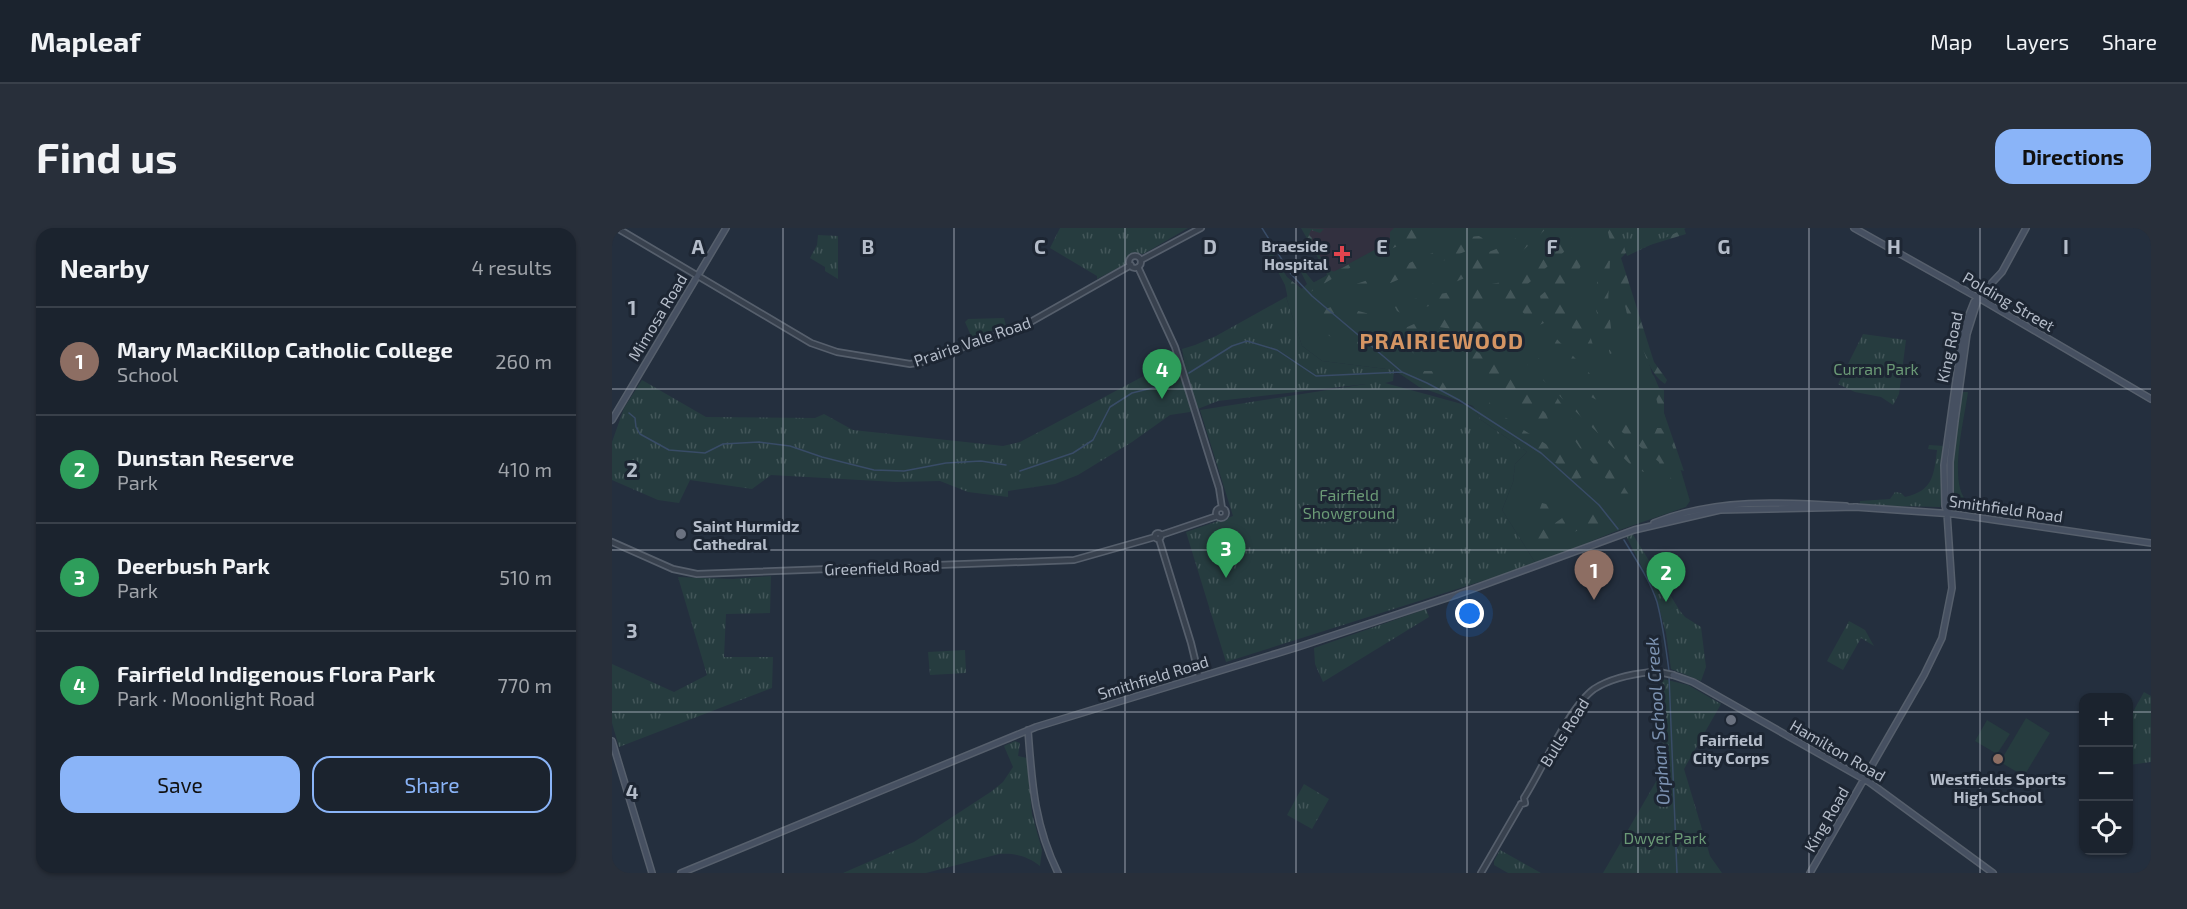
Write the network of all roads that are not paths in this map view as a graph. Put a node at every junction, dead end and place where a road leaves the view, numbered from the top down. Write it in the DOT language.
graph roads {
  1 [pos="617,228"];
  2 [pos="726,228"];
  3 [pos="1201,228"];
  4 [pos="1854,228"];
  5 [pos="2027,229"];
  6 [pos="1141,260"];
  7 [pos="1131,265"];
  8 [pos="1138,267"];
  9 [pos="698,276"];
  10 [pos="1978,298"];
  11 [pos="2151,399"];
  12 [pos="612,420"];
  13 [pos="1811,505"];
  14 [pos="1857,507"];
  15 [pos="1705,508"];
  16 [pos="1748,508"];
  17 [pos="1781,509"];
  18 [pos="1843,509"];
  19 [pos="1947,513"];
  20 [pos="1677,520"];
  21 [pos="1641,529"];
  22 [pos="1159,537"];
  23 [pos="612,542"];
  24 [pos="2151,543"];
  25 [pos="1659,672"];
  26 [pos="1673,675"];
  27 [pos="1199,676"];
  28 [pos="1028,730"];
  29 [pos="612,741"];
  30 [pos="1864,779"];
  31 [pos="652,873"];
  32 [pos="681,873"];
  33 [pos="1058,873"];
  34 [pos="1481,873"];
  35 [pos="1810,873"];
  36 [pos="1993,873"];
  1 -- 9 [label="street, Prairie Vale Road"];
  2 -- 9 [label="main road, Mimosa Road"];
  3 -- 6 [label="street"];
  4 -- 10 [label="main road, Polding Street"];
  5 -- 10 [label="main road, King Road"];
  6 -- 7 [label="street"];
  6 -- 8 [label="street"];
  7 -- 8 [label="street"];
  7 -- 9 [label="street, Prairie Vale Road"];
  8 -- 22 [label="street, Greenfield Road"];
  9 -- 12 [label="main road, Mimosa Road"];
  10 -- 11 [label="main road, Polding Street"];
  10 -- 19 [label="main road, King Road"];
  13 -- 14 [label="main road, Smithfield Road"];
  13 -- 15 [label="main road, Smithfield Road"];
  13 -- 17 [label="main road"];
  13 -- 18 [label="main road"];
  14 -- 18 [label="main road, Smithfield Road"];
  14 -- 19 [label="main road, Smithfield Road"];
  15 -- 16 [label="main road"];
  15 -- 20 [label="main road"];
  15 -- 21 [label="main road, Smithfield Road"];
  16 -- 17 [label="main road, Smithfield Road"];
  16 -- 20 [label="main road, Smithfield Road"];
  17 -- 18 [label="main road, Smithfield Road"];
  19 -- 24 [label="main road, Smithfield Road"];
  19 -- 30 [label="main road, King Road"];
  20 -- 21 [label="main road, Smithfield Road"];
  21 -- 27 [label="main road, Smithfield Road"];
  22 -- 23 [label="street, Greenfield Road"];
  22 -- 27 [label="street"];
  25 -- 26 [label="street, Hamilton Road"];
  25 -- 34 [label="street, Bulls Road"];
  26 -- 30 [label="main road, Hamilton Road"];
  27 -- 28 [label="main road, Smithfield Road"];
  28 -- 32 [label="main road, Smithfield Road"];
  28 -- 33 [label="main road"];
  29 -- 31 [label="main road"];
  30 -- 35 [label="main road, King Road"];
  30 -- 36 [label="main road, Hamilton Road"];
}
